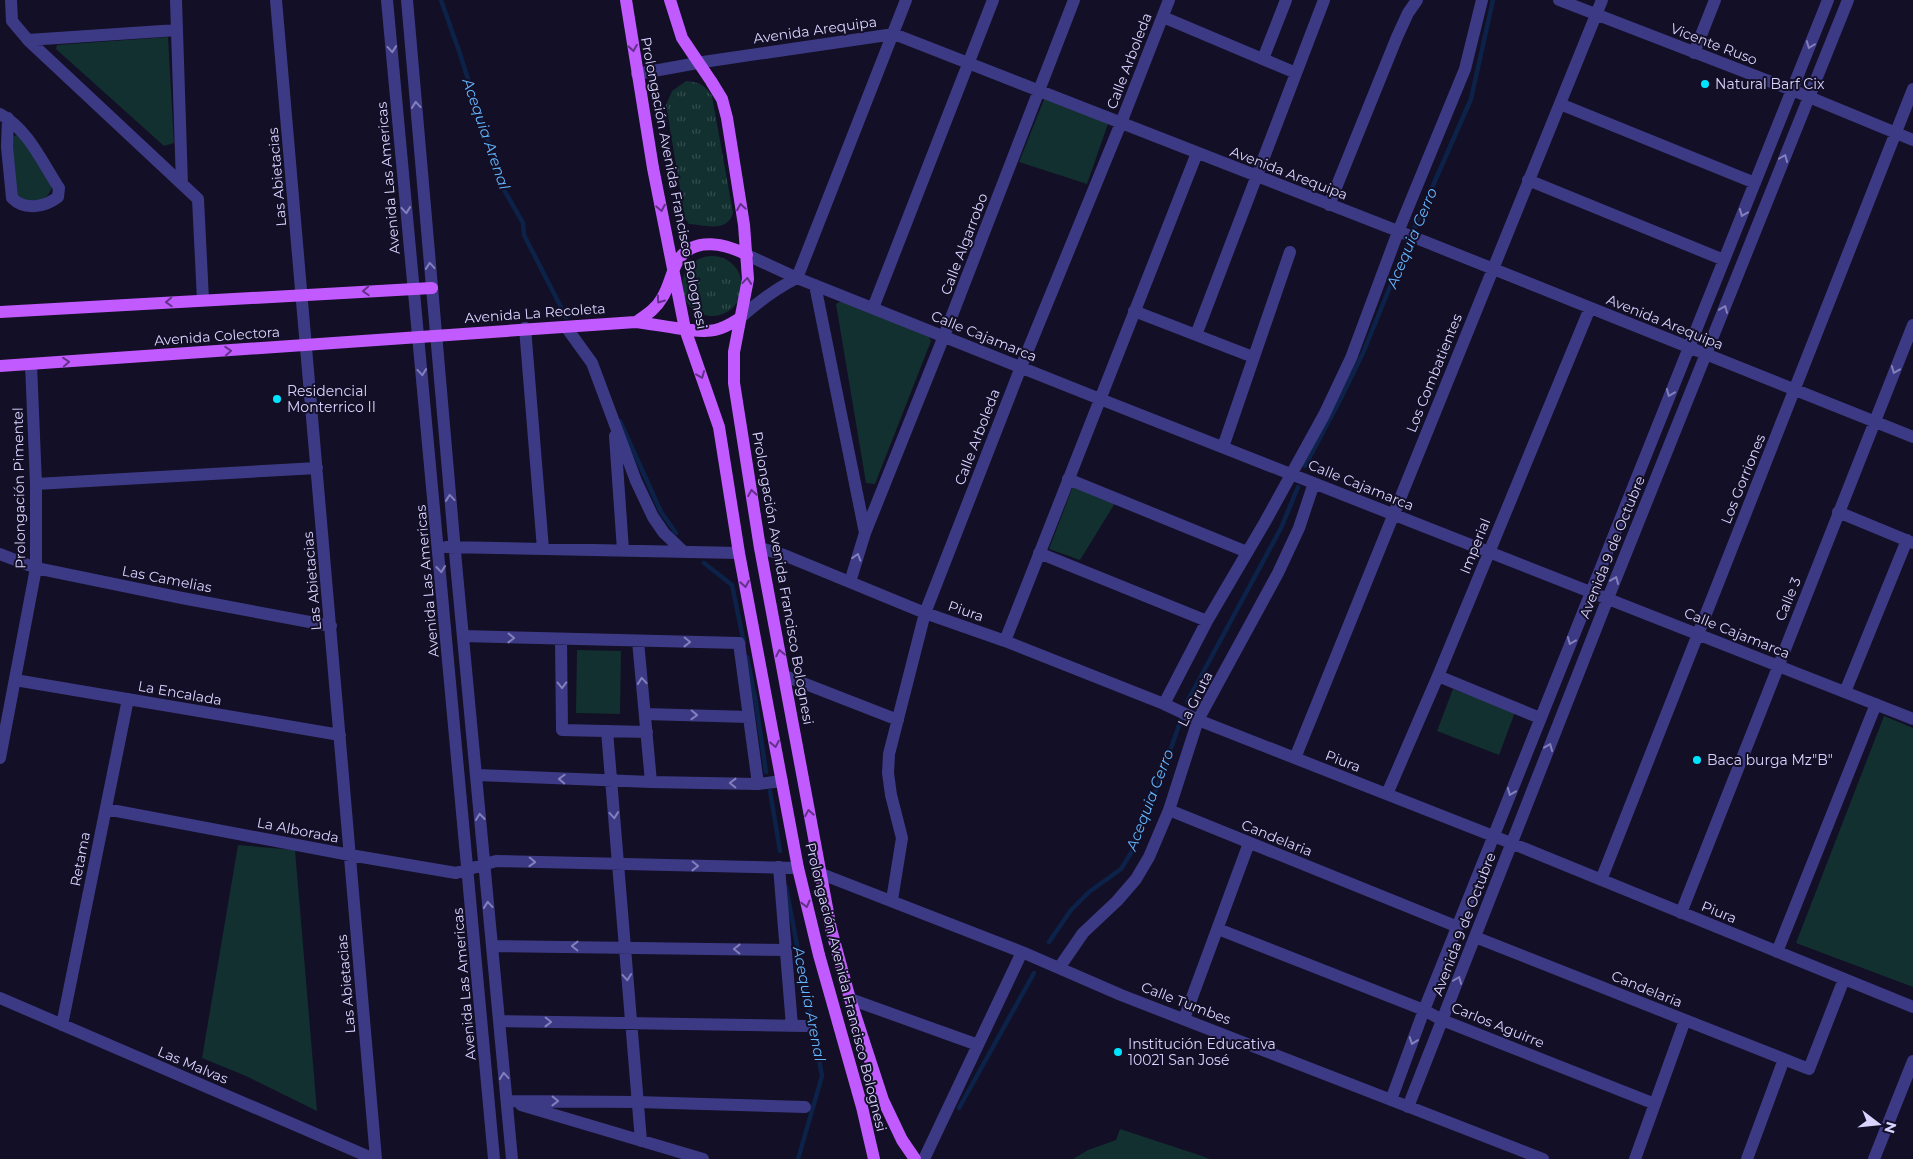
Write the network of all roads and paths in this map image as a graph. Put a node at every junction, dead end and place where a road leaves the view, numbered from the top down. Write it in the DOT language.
graph roads {
  1 [pos="11,0"];
  2 [pos="176,0"];
  3 [pos="276,0"];
  4 [pos="387,0"];
  5 [pos="407,0"];
  6 [pos="626,0"];
  7 [pos="670,0"];
  8 [pos="906,0"];
  9 [pos="992,0"];
  10 [pos="1074,0"];
  11 [pos="1169,0"];
  12 [pos="1286,0"];
  13 [pos="1324,0"];
  14 [pos="1417,0"];
  15 [pos="1482,0"];
  16 [pos="1558,0"];
  17 [pos="1602,0"];
  18 [pos="1715,0"];
  19 [pos="1828,0"];
  20 [pos="1848,0"];
  21 [pos="1596,16"];
  22 [pos="1163,17"];
  23 [pos="177,30"];
  24 [pos="894,34"];
  25 [pos="28,40"];
  26 [pos="1694,53"];
  27 [pos="1263,59"];
  28 [pos="699,63"];
  29 [pos="967,63"];
  30 [pos="1296,73"];
  31 [pos="637,74"];
  32 [pos="1913,89"];
  33 [pos="1792,90"];
  34 [pos="1039,91"];
  35 [pos="1809,97"];
  36 [pos="1560,104"];
  37 [pos="4,116"];
  38 [pos="1121,123"];
  39 [pos="1896,133"];
  40 [pos="1913,140"];
  41 [pos="1197,153"];
  42 [pos="1257,176"];
  43 [pos="1528,180"];
  44 [pos="1755,183"];
  45 [pos="182,184"];
  46 [pos="1329,205"];
  47 [pos="1402,233"];
  48 [pos="1290,252"];
  49 [pos="747,255"];
  50 [pos="1724,260"];
  51 [pos="1492,269"];
  52 [pos="674,270"];
  53 [pos="797,278"];
  54 [pos="815,285"];
  55 [pos="413,288"];
  56 [pos="432,288"];
  57 [pos="302,295"];
  58 [pos="204,300"];
  59 [pos="873,308"];
  60 [pos="1590,308"];
  61 [pos="1134,311"];
  62 [pos="0,312"];
  63 [pos="740,318"];
  64 [pos="636,322"];
  65 [pos="1913,325"];
  66 [pos="566,327"];
  67 [pos="525,328"];
  68 [pos="685,329"];
  69 [pos="436,335"];
  70 [pos="1196,335"];
  71 [pos="419,336"];
  72 [pos="944,336"];
  73 [pos="307,345"];
  74 [pos="1688,347"];
  75 [pos="1706,354"];
  76 [pos="1253,357"];
  77 [pos="31,364"];
  78 [pos="0,366"];
  79 [pos="1021,367"];
  80 [pos="1794,390"];
  81 [pos="1100,399"];
  82 [pos="1874,422"];
  83 [pos="614,423"];
  84 [pos="1913,437"];
  85 [pos="1223,447"];
  86 [pos="317,468"];
  87 [pos="1302,478"];
  88 [pos="1068,479"];
  89 [pos="36,484"];
  90 [pos="1838,512"];
  91 [pos="1394,514"];
  92 [pos="865,533"];
  93 [pos="1910,541"];
  94 [pos="439,547"];
  95 [pos="454,547"];
  96 [pos="760,548"];
  97 [pos="544,549"];
  98 [pos="623,550"];
  99 [pos="1489,551"];
  100 [pos="684,552"];
  101 [pos="1247,552"];
  102 [pos="740,553"];
  103 [pos="1039,553"];
  104 [pos="0,554"];
  105 [pos="36,568"];
  106 [pos="850,582"];
  107 [pos="1590,592"];
  108 [pos="1608,598"];
  109 [pos="925,613"];
  110 [pos="1207,621"];
  111 [pos="331,626"];
  112 [pos="1698,634"];
  113 [pos="462,636"];
  114 [pos="561,639"];
  115 [pos="638,641"];
  116 [pos="1005,641"];
  117 [pos="1778,666"];
  118 [pos="784,676"];
  119 [pos="1438,676"];
  120 [pos="15,680"];
  121 [pos="1845,692"];
  122 [pos="128,699"];
  123 [pos="1164,704"];
  124 [pos="1876,704"];
  125 [pos="645,714"];
  126 [pos="749,717"];
  127 [pos="1192,717"];
  128 [pos="1540,718"];
  129 [pos="1913,719"];
  130 [pos="898,720"];
  131 [pos="607,731"];
  132 [pos="647,732"];
  133 [pos="340,735"];
  134 [pos="0,758"];
  135 [pos="1295,758"];
  136 [pos="476,775"];
  137 [pos="611,781"];
  138 [pos="782,781"];
  139 [pos="651,782"];
  140 [pos="758,784"];
  141 [pos="1387,794"];
  142 [pos="106,809"];
  143 [pos="1168,810"];
  144 [pos="1493,836"];
  145 [pos="1249,843"];
  146 [pos="1511,843"];
  147 [pos="350,855"];
  148 [pos="618,864"];
  149 [pos="484,865"];
  150 [pos="779,868"];
  151 [pos="798,868"];
  152 [pos="469,870"];
  153 [pos="819,873"];
  154 [pos="1601,880"];
  155 [pos="892,900"];
  156 [pos="1681,912"];
  157 [pos="1458,927"];
  158 [pos="1218,929"];
  159 [pos="1474,937"];
  160 [pos="492,946"];
  161 [pos="625,947"];
  162 [pos="786,950"];
  163 [pos="1022,952"];
  164 [pos="1777,952"];
  165 [pos="1059,968"];
  166 [pos="1844,979"];
  167 [pos="0,998"];
  168 [pos="850,999"];
  169 [pos="1913,1007"];
  170 [pos="1424,1010"];
  171 [pos="1184,1018"];
  172 [pos="1442,1020"];
  173 [pos="1685,1020"];
  174 [pos="500,1021"];
  175 [pos="631,1024"];
  176 [pos="62,1025"];
  177 [pos="792,1026"];
  178 [pos="806,1026"];
  179 [pos="978,1045"];
  180 [pos="1784,1059"];
  181 [pos="1913,1060"];
  182 [pos="1391,1100"];
  183 [pos="507,1101"];
  184 [pos="638,1102"];
  185 [pos="1655,1104"];
  186 [pos="805,1107"];
  187 [pos="1408,1107"];
  188 [pos="641,1140"];
  189 [pos="375,1159"];
  190 [pos="494,1159"];
  191 [pos="512,1159"];
  192 [pos="703,1159"];
  193 [pos="874,1159"];
  194 [pos="914,1159"];
  195 [pos="924,1159"];
  196 [pos="1543,1159"];
  197 [pos="1635,1159"];
  198 [pos="1746,1159"];
  199 [pos="1874,1159"];
  1 -- 25 [label="street"];
  2 -- 23 [label="street"];
  3 -- 57 [label="street, Las Abietacias"];
  4 -- 55 [label="street, Avenida Las Americas, one-way"];
  56 -- 5 [label="street, one-way"];
  6 -- 31 [label="main road, Prolongación Avenida Francisco Bolognesi, one-way"];
  7 -- 28 [label="main road, Prolongación Avenida Francisco Bolognesi"];
  8 -- 24 [label="street"];
  9 -- 29 [label="street"];
  10 -- 34 [label="street, Calle Algarrobo"];
  11 -- 22 [label="street, Calle Arboleda"];
  12 -- 27 [label="street"];
  13 -- 30 [label="street"];
  14 -- 46 [label="street"];
  15 -- 47 [label="street"];
  16 -- 21 [label="street, Vicente Ruso"];
  17 -- 21 [label="street, Los Combatientes"];
  18 -- 26 [label="street"];
  19 -- 33 [label="street, Avenida 9 de Octubre, one-way"];
  20 -- 35 [label="street, Avenida 9 de Octubre"];
  21 -- 26 [label="street, Vicente Ruso"];
  21 -- 36 [label="street, Los Combatientes"];
  22 -- 27 [label="street"];
  22 -- 38 [label="street, Calle Arboleda"];
  23 -- 25 [label="street"];
  23 -- 45 [label="street"];
  24 -- 28 [label="street, Avenida Arequipa"];
  24 -- 29 [label="street, Avenida Arequipa"];
  24 -- 53 [label="street"];
  25 -- 45 [label="street"];
  26 -- 33 [label="street, Vicente Ruso"];
  27 -- 30 [label="street"];
  28 -- 31 [label="street, Avenida Arequipa"];
  49 -- 28 [label="main road, Prolongación Avenida Francisco Bolognesi, one-way"];
  29 -- 34 [label="street, Avenida Arequipa"];
  29 -- 59 [label="street"];
  30 -- 42 [label="street"];
  31 -- 52 [label="main road, Prolongación Avenida Francisco Bolognesi, one-way"];
  32 -- 39 [label="street, Los Gorriones"];
  33 -- 35 [label="street, Vicente Ruso"];
  33 -- 44 [label="street, Avenida 9 de Octubre"];
  34 -- 38 [label="street, Avenida Arequipa"];
  34 -- 72 [label="street, Calle Algarrobo"];
  35 -- 39 [label="street, Vicente Ruso"];
  75 -- 35 [label="street, Avenida 9 de Octubre, one-way"];
  36 -- 43 [label="street, Los Combatientes"];
  36 -- 44 [label="street"];
  37 -- 37 [label="street"];
  38 -- 41 [label="street, Avenida Arequipa"];
  38 -- 79 [label="street, Calle Arboleda"];
  39 -- 40 [label="street, Vicente Ruso"];
  39 -- 80 [label="street, Los Gorriones"];
  41 -- 42 [label="street, Avenida Arequipa"];
  41 -- 61 [label="street"];
  42 -- 46 [label="street, Avenida Arequipa"];
  42 -- 70 [label="street"];
  43 -- 50 [label="street"];
  43 -- 51 [label="street, Los Combatientes"];
  44 -- 50 [label="street, Avenida 9 de Octubre, one-way"];
  45 -- 58 [label="street"];
  46 -- 47 [label="street, Avenida Arequipa"];
  47 -- 51 [label="street, Avenida Arequipa"];
  47 -- 87 [label="street"];
  48 -- 76 [label="street"];
  49 -- 52 [label="main road, Calle Cajamarca"];
  49 -- 53 [label="street, Calle Cajamarca"];
  63 -- 49 [label="main road, Prolongación Avenida Francisco Bolognesi, one-way"];
  50 -- 74 [label="street, Avenida 9 de Octubre"];
  51 -- 60 [label="street, Avenida Arequipa"];
  51 -- 91 [label="street, Los Combatientes"];
  52 -- 64 [label="main road, one-way"];
  52 -- 68 [label="main road, Prolongación Avenida Francisco Bolognesi"];
  53 -- 54 [label="street, Calle Cajamarca"];
  53 -- 63 [label="street"];
  54 -- 59 [label="street, Calle Cajamarca"];
  54 -- 92 [label="street"];
  55 -- 56 [label="main road"];
  55 -- 57 [label="main road, one-way"];
  55 -- 71 [label="street, Avenida Las Americas"];
  56 -- 69 [label="street"];
  57 -- 58 [label="main road"];
  57 -- 73 [label="street, Las Abietacias"];
  58 -- 62 [label="main road, one-way"];
  59 -- 72 [label="street, Calle Cajamarca"];
  60 -- 74 [label="street, Avenida Arequipa"];
  60 -- 99 [label="street, Imperial"];
  61 -- 70 [label="street"];
  61 -- 81 [label="street"];
  63 -- 68 [label="main road"];
  96 -- 63 [label="main road, Prolongación Avenida Francisco Bolognesi, one-way"];
  64 -- 66 [label="main road, Avenida La Recoleta"];
  64 -- 68 [label="main road, Avenida La Recoleta"];
  65 -- 82 [label="street, Calle 3, one-way"];
  66 -- 67 [label="main road, Avenida La Recoleta"];
  66 -- 83 [label="street"];
  67 -- 69 [label="main road, Avenida La Recoleta"];
  67 -- 97 [label="street"];
  68 -- 102 [label="main road, Prolongación Avenida Francisco Bolognesi, one-way"];
  69 -- 71 [label="main road, Avenida Colectora"];
  95 -- 69 [label="street, one-way"];
  70 -- 76 [label="street"];
  71 -- 73 [label="main road, Avenida Colectora"];
  71 -- 94 [label="street, Avenida Las Americas, one-way"];
  72 -- 79 [label="street, Calle Cajamarca"];
  72 -- 92 [label="street, Calle Algarrobo"];
  77 -- 73 [label="main road, Avenida Colectora, one-way"];
  73 -- 86 [label="street, Las Abietacias"];
  74 -- 75 [label="street, Avenida Arequipa"];
  74 -- 107 [label="street, Avenida 9 de Octubre, one-way"];
  75 -- 80 [label="street, Avenida Arequipa"];
  108 -- 75 [label="street, Avenida 9 de Octubre, one-way"];
  76 -- 85 [label="street"];
  77 -- 78 [label="main road, Avenida Colectora"];
  77 -- 89 [label="street, Prolongación Pimentel"];
  79 -- 81 [label="street, Calle Cajamarca"];
  79 -- 109 [label="street, Calle Arboleda"];
  80 -- 82 [label="street, Avenida Arequipa"];
  80 -- 112 [label="street, Los Gorriones"];
  81 -- 85 [label="street, Calle Cajamarca"];
  81 -- 88 [label="street"];
  82 -- 84 [label="street, Avenida Arequipa"];
  82 -- 90 [label="street, Calle 3"];
  83 -- 98 [label="street"];
  83 -- 100 [label="street"];
  85 -- 87 [label="street, Calle Cajamarca"];
  86 -- 89 [label="street"];
  86 -- 111 [label="street, Las Abietacias"];
  87 -- 91 [label="street, Calle Cajamarca"];
  87 -- 101 [label="street"];
  87 -- 127 [label="street, La Gruta"];
  88 -- 101 [label="street"];
  88 -- 103 [label="street"];
  89 -- 105 [label="street, Prolongación Pimentel"];
  90 -- 93 [label="street"];
  90 -- 117 [label="street, Calle 3"];
  91 -- 99 [label="street, Calle Cajamarca"];
  91 -- 135 [label="street, Los Combatientes"];
  106 -- 92 [label="street, Calle Algarrobo, one-way"];
  93 -- 121 [label="street"];
  94 -- 95 [label="street"];
  94 -- 152 [label="street, Avenida Las Americas, one-way"];
  95 -- 97 [label="street"];
  95 -- 113 [label="street"];
  96 -- 106 [label="street, Piura"];
  118 -- 96 [label="main road, Prolongación Avenida Francisco Bolognesi, one-way"];
  97 -- 98 [label="street"];
  98 -- 100 [label="street"];
  99 -- 107 [label="street, Calle Cajamarca"];
  99 -- 119 [label="street, Imperial"];
  100 -- 102 [label="street"];
  101 -- 110 [label="street"];
  102 -- 138 [label="main road, Prolongación Avenida Francisco Bolognesi, one-way"];
  103 -- 110 [label="street"];
  103 -- 116 [label="street"];
  104 -- 105 [label="street, Las Camelias"];
  105 -- 111 [label="street, Las Camelias"];
  105 -- 120 [label="street, Prolongación Pimentel"];
  106 -- 109 [label="street, Piura"];
  107 -- 108 [label="street, Calle Cajamarca"];
  107 -- 128 [label="street, Avenida 9 de Octubre, one-way"];
  108 -- 112 [label="street, Calle Cajamarca"];
  146 -- 108 [label="street, Avenida 9 de Octubre, one-way"];
  109 -- 116 [label="street, Piura"];
  109 -- 130 [label="street, Calle Arboleda"];
  110 -- 123 [label="street"];
  111 -- 133 [label="street, Las Abietacias"];
  112 -- 117 [label="street, Calle Cajamarca"];
  112 -- 154 [label="street, Los Gorriones"];
  113 -- 114 [label="street, one-way"];
  113 -- 136 [label="street"];
  114 -- 115 [label="street"];
  114 -- 131 [label="street, one-way"];
  125 -- 115 [label="street, one-way"];
  115 -- 126 [label="street, one-way"];
  116 -- 123 [label="street, Piura"];
  117 -- 121 [label="street, Calle Cajamarca"];
  117 -- 156 [label="street, Calle 3"];
  118 -- 130 [label="street"];
  153 -- 118 [label="main road, Prolongación Avenida Francisco Bolognesi, one-way"];
  119 -- 128 [label="street"];
  119 -- 141 [label="street, Imperial"];
  120 -- 122 [label="street, La Encalada"];
  120 -- 134 [label="street, Prolongación Pimentel"];
  121 -- 124 [label="street, Calle Cajamarca"];
  122 -- 133 [label="street, La Encalada"];
  122 -- 142 [label="street, Retama"];
  123 -- 127 [label="street, Piura"];
  124 -- 129 [label="street, Calle Cajamarca"];
  124 -- 164 [label="street"];
  125 -- 126 [label="street, one-way"];
  125 -- 132 [label="street"];
  126 -- 140 [label="street"];
  127 -- 135 [label="street, Piura"];
  127 -- 143 [label="street, La Gruta"];
  128 -- 144 [label="street, Avenida 9 de Octubre, one-way"];
  130 -- 155 [label="street, Calle Arboleda"];
  131 -- 132 [label="street"];
  131 -- 137 [label="street"];
  132 -- 139 [label="street"];
  133 -- 147 [label="street, Las Abietacias"];
  135 -- 141 [label="street, Piura"];
  137 -- 136 [label="street, one-way"];
  149 -- 136 [label="street, one-way"];
  137 -- 139 [label="street"];
  137 -- 148 [label="street, one-way"];
  138 -- 140 [label="street"];
  138 -- 151 [label="main road, Prolongación Avenida Francisco Bolognesi"];
  140 -- 139 [label="street, one-way"];
  141 -- 144 [label="street, Piura"];
  142 -- 147 [label="street, La Alborada"];
  142 -- 176 [label="street, Retama"];
  143 -- 145 [label="street, Candelaria"];
  143 -- 165 [label="street, La Gruta"];
  144 -- 146 [label="street, Piura"];
  144 -- 157 [label="street, Avenida 9 de Octubre"];
  145 -- 157 [label="street, Candelaria"];
  145 -- 158 [label="street"];
  146 -- 154 [label="street, Piura"];
  146 -- 159 [label="street, Avenida 9 de Octubre"];
  147 -- 152 [label="street, La Alborada"];
  147 -- 189 [label="street, Las Abietacias"];
  149 -- 148 [label="street, La Alborada, one-way"];
  148 -- 150 [label="street, La Alborada, one-way"];
  148 -- 161 [label="street"];
  149 -- 152 [label="street, La Alborada"];
  160 -- 149 [label="street, one-way"];
  150 -- 151 [label="street, La Alborada"];
  150 -- 162 [label="street"];
  151 -- 193 [label="main road, Prolongación Avenida Francisco Bolognesi, one-way"];
  152 -- 190 [label="street, Avenida Las Americas"];
  153 -- 155 [label="street, Calle Tumbes"];
  153 -- 168 [label="main road, Prolongación Avenida Francisco Bolognesi"];
  154 -- 156 [label="street, Piura"];
  155 -- 163 [label="street, Calle Tumbes"];
  156 -- 164 [label="street, Piura"];
  157 -- 170 [label="street, Avenida 9 de Octubre"];
  158 -- 170 [label="street, Carlos Aguirre"];
  158 -- 171 [label="street"];
  172 -- 159 [label="street, Avenida 9 de Octubre, one-way"];
  159 -- 173 [label="street, Candelaria"];
  161 -- 160 [label="street, one-way"];
  160 -- 174 [label="street"];
  162 -- 161 [label="street, one-way"];
  161 -- 175 [label="street, one-way"];
  162 -- 177 [label="street"];
  163 -- 165 [label="street, Calle Tumbes"];
  163 -- 179 [label="street"];
  164 -- 166 [label="street, Piura"];
  165 -- 171 [label="street, Calle Tumbes"];
  166 -- 169 [label="street, Piura"];
  166 -- 180 [label="street, Candelaria"];
  167 -- 176 [label="street, Las Malvas"];
  168 -- 179 [label="street"];
  168 -- 194 [label="main road, Prolongación Avenida Francisco Bolognesi"];
  170 -- 172 [label="street, Carlos Aguirre"];
  170 -- 182 [label="street, Avenida 9 de Octubre, one-way"];
  171 -- 182 [label="street, Calle Tumbes"];
  172 -- 185 [label="street, Carlos Aguirre"];
  172 -- 187 [label="street, Avenida 9 de Octubre"];
  173 -- 180 [label="street, Candelaria"];
  173 -- 185 [label="street"];
  174 -- 175 [label="street, one-way"];
  183 -- 174 [label="street, one-way"];
  175 -- 177 [label="street"];
  175 -- 184 [label="street"];
  176 -- 189 [label="street, Las Malvas"];
  177 -- 178 [label="street"];
  179 -- 195 [label="street"];
  180 -- 198 [label="street"];
  181 -- 199 [label="street"];
  182 -- 187 [label="street, Calle Tumbes"];
  183 -- 184 [label="street, one-way"];
  183 -- 188 [label="street"];
  183 -- 191 [label="street"];
  184 -- 186 [label="street"];
  184 -- 188 [label="street"];
  185 -- 197 [label="street"];
  187 -- 196 [label="street, Calle Tumbes"];
  188 -- 192 [label="street"];
}
